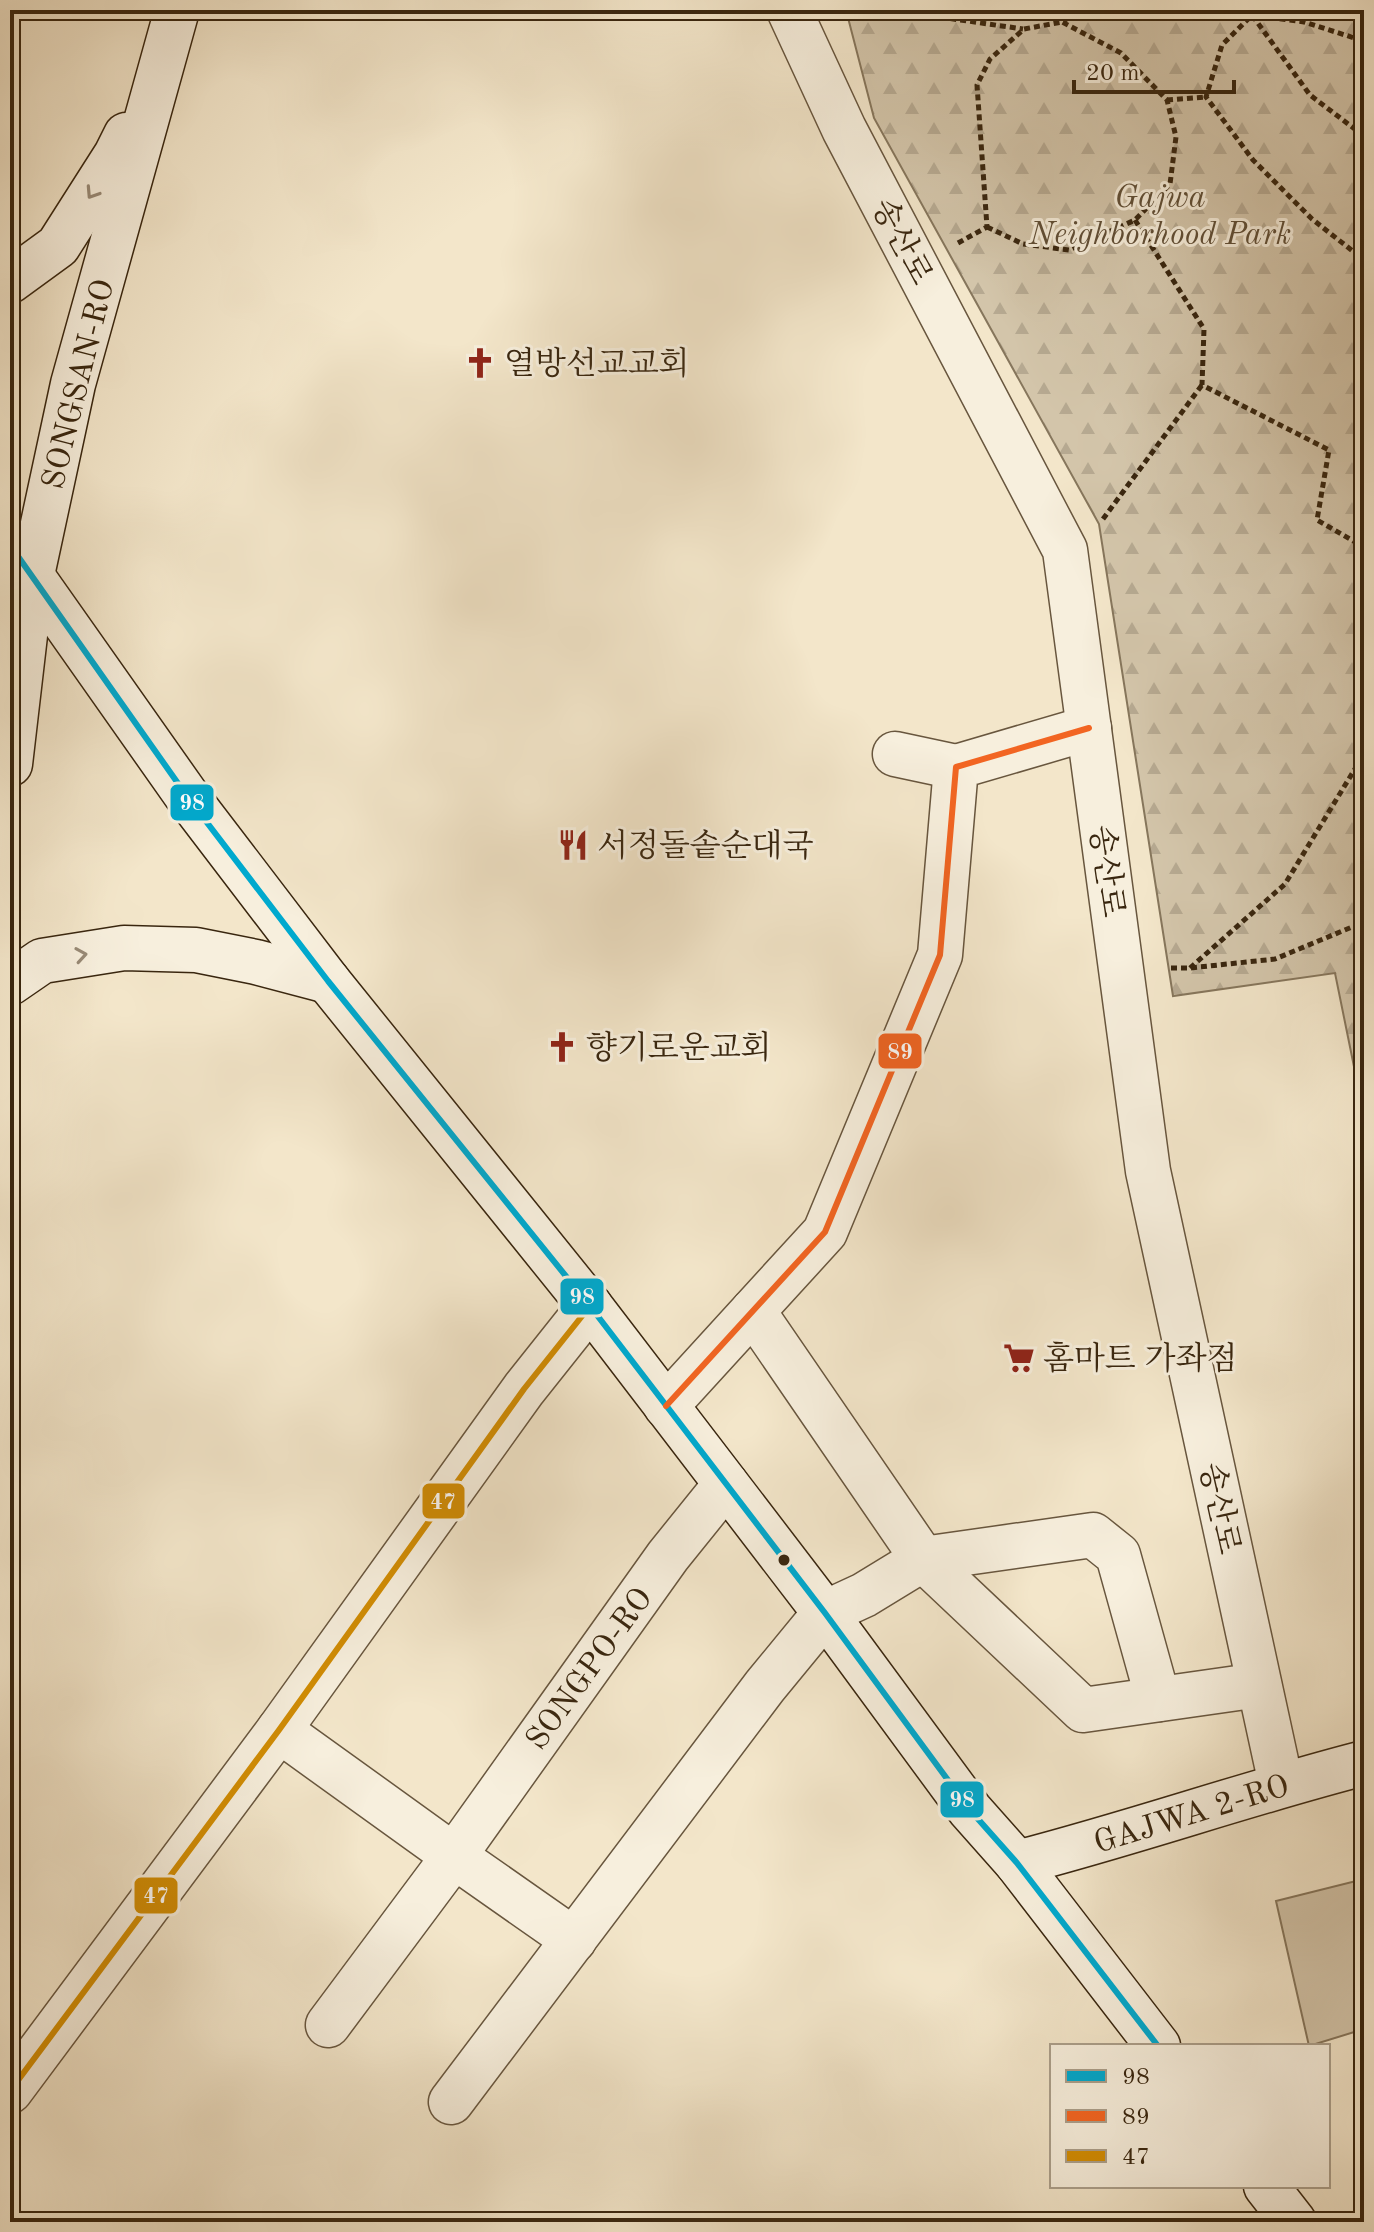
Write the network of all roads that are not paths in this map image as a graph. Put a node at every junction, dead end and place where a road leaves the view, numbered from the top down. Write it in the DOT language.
graph roads {
  1 [pos="789,10"];
  2 [pos="172,30"];
  3 [pos="10,281"];
  4 [pos="21,560"];
  5 [pos="1089,728"];
  6 [pos="895,754"];
  7 [pos="10,764"];
  8 [pos="956,767"];
  9 [pos="328,981"];
  10 [pos="10,983"];
  11 [pos="590,1306"];
  12 [pos="753,1311"];
  13 [pos="666,1406"];
  14 [pos="726,1484"];
  15 [pos="923,1559"];
  16 [pos="825,1613"];
  17 [pos="1259,1685"];
  18 [pos="1158,1699"];
  19 [pos="279,1730"];
  20 [pos="1364,1763"];
  21 [pos="1281,1784"];
  22 [pos="454,1856"];
  23 [pos="1017,1863"];
  24 [pos="574,1940"];
  25 [pos="328,2025"];
  26 [pos="1156,2044"];
  27 [pos="10,2091"];
  28 [pos="451,2102"];
  29 [pos="1268,2188"];
  30 [pos="1294,2222"];
  1 -- 5 [label="street, 송산로"];
  2 -- 3 [label="street, one-way"];
  2 -- 4 [label="street, SONGSAN-RO"];
  4 -- 7 [label="street, SONGSAN-RO"];
  4 -- 9 [label="street"];
  5 -- 8 [label="street"];
  5 -- 17 [label="street, 송산로"];
  6 -- 8 [label="street"];
  8 -- 12 [label="street"];
  10 -- 9 [label="street, one-way"];
  9 -- 11 [label="street"];
  11 -- 13 [label="street"];
  11 -- 19 [label="street"];
  12 -- 13 [label="street"];
  12 -- 15 [label="street"];
  13 -- 14 [label="street"];
  14 -- 16 [label="street"];
  14 -- 22 [label="street, SONGPO-RO"];
  15 -- 16 [label="street"];
  15 -- 18 [label="street"];
  15 -- 18 [label="street"];
  16 -- 23 [label="street"];
  16 -- 24 [label="street"];
  17 -- 18 [label="street"];
  17 -- 21 [label="street, 송산로"];
  19 -- 22 [label="street"];
  19 -- 27 [label="street"];
  20 -- 21 [label="street, GAJWA 2-RO"];
  21 -- 23 [label="street, GAJWA 2-RO"];
  22 -- 24 [label="street"];
  22 -- 25 [label="street, SONGPO-RO"];
  23 -- 26 [label="street"];
  24 -- 28 [label="street"];
  29 -- 30 [label="street"];
}
